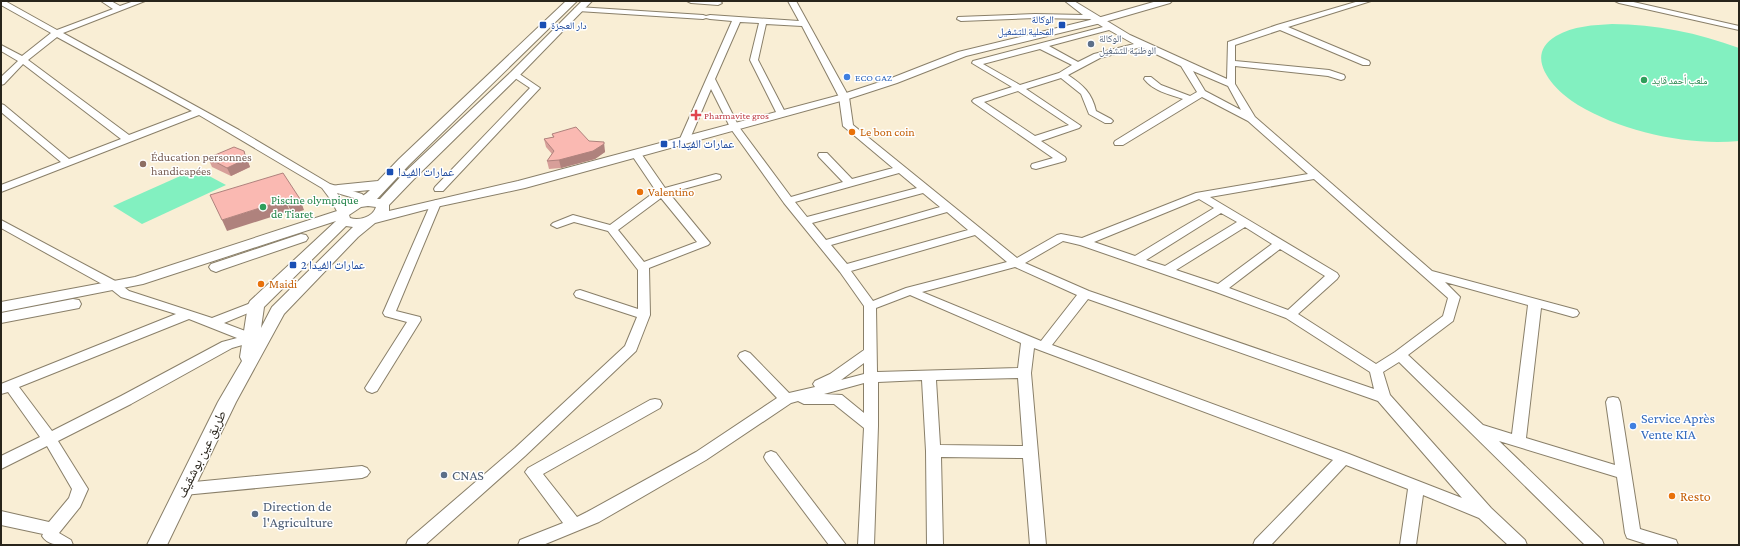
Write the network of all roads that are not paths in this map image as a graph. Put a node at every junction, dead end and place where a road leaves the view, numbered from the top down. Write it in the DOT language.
graph roads {
  1 [pos="105,1"];
  2 [pos="141,1"];
  3 [pos="587,1"];
  4 [pos="691,1"];
  5 [pos="792,1"];
  6 [pos="1069,1"];
  7 [pos="1166,1"];
  8 [pos="1367,1"];
  9 [pos="1619,1"];
  10 [pos="1,2"];
  11 [pos="718,2"];
  12 [pos="575,5"];
  13 [pos="119,9"];
  14 [pos="709,16"];
  15 [pos="737,19"];
  16 [pos="961,19"];
  17 [pos="763,21"];
  18 [pos="1090,21"];
  19 [pos="804,24"];
  20 [pos="1280,27"];
  21 [pos="1109,28"];
  22 [pos="1739,28"];
  23 [pos="58,32"];
  24 [pos="1003,44"];
  25 [pos="1040,45"];
  26 [pos="1140,45"];
  27 [pos="1,48"];
  28 [pos="1015,52"];
  29 [pos="23,60"];
  30 [pos="1232,63"];
  31 [pos="1366,63"];
  32 [pos="1184,64"];
  33 [pos="1078,65"];
  34 [pos="515,74"];
  35 [pos="1062,75"];
  36 [pos="1341,77"];
  37 [pos="1148,79"];
  38 [pos="711,80"];
  39 [pos="1,82"];
  40 [pos="1231,84"];
  41 [pos="1019,88"];
  42 [pos="1202,93"];
  43 [pos="844,97"];
  44 [pos="1190,99"];
  45 [pos="1,108"];
  46 [pos="198,112"];
  47 [pos="781,114"];
  48 [pos="12,117"];
  49 [pos="1250,119"];
  50 [pos="1,121"];
  51 [pos="1108,121"];
  52 [pos="734,127"];
  53 [pos="128,139"];
  54 [pos="1034,140"];
  55 [pos="684,141"];
  56 [pos="1119,142"];
  57 [pos="636,154"];
  58 [pos="823,155"];
  59 [pos="68,163"];
  60 [pos="1036,166"];
  61 [pos="901,169"];
  62 [pos="1315,176"];
  63 [pos="716,177"];
  64 [pos="850,183"];
  65 [pos="382,185"];
  66 [pos="332,188"];
  67 [pos="1,189"];
  68 [pos="925,189"];
  69 [pos="662,192"];
  70 [pos="1200,195"];
  71 [pos="438,196"];
  72 [pos="788,201"];
  73 [pos="365,202"];
  74 [pos="382,205"];
  75 [pos="948,208"];
  76 [pos="1221,208"];
  77 [pos="344,219"];
  78 [pos="374,219"];
  79 [pos="805,221"];
  80 [pos="1246,222"];
  81 [pos="1,223"];
  82 [pos="557,225"];
  83 [pos="612,229"];
  84 [pos="977,231"];
  85 [pos="1083,242"];
  86 [pos="1281,243"];
  87 [pos="823,244"];
  88 [pos="1138,260"];
  89 [pos="1016,264"];
  90 [pos="641,267"];
  91 [pos="844,269"];
  92 [pos="1167,270"];
  93 [pos="1428,275"];
  94 [pos="1220,289"];
  95 [pos="120,290"];
  96 [pos="910,291"];
  97 [pos="580,294"];
  98 [pos="1085,294"];
  99 [pos="1534,303"];
  100 [pos="256,305"];
  101 [pos="870,306"];
  102 [pos="1,307"];
  103 [pos="1573,313"];
  104 [pos="189,314"];
  105 [pos="644,315"];
  106 [pos="1290,315"];
  107 [pos="1,318"];
  108 [pos="212,323"];
  109 [pos="251,338"];
  110 [pos="1028,341"];
  111 [pos="1044,347"];
  112 [pos="870,350"];
  113 [pos="1400,355"];
  114 [pos="745,356"];
  115 [pos="248,364"];
  116 [pos="1376,370"];
  117 [pos="1024,373"];
  118 [pos="929,375"];
  119 [pos="870,377"];
  120 [pos="5,387"];
  121 [pos="372,388"];
  122 [pos="1383,397"];
  123 [pos="786,399"];
  124 [pos="1613,402"];
  125 [pos="655,404"];
  126 [pos="871,426"];
  127 [pos="1477,428"];
  128 [pos="50,439"];
  129 [pos="1518,441"];
  130 [pos="933,452"];
  131 [pos="1030,452"];
  132 [pos="771,457"];
  133 [pos="1344,458"];
  134 [pos="1,463"];
  135 [pos="362,472"];
  136 [pos="1625,474"];
  137 [pos="1416,486"];
  138 [pos="184,489"];
  139 [pos="1485,513"];
  140 [pos="1,518"];
  141 [pos="574,525"];
  142 [pos="52,529"];
  143 [pos="66,545"];
  144 [pos="157,545"];
  145 [pos="414,545"];
  146 [pos="526,545"];
  147 [pos="838,545"];
  148 [pos="866,545"];
  149 [pos="935,545"];
  150 [pos="1038,545"];
  151 [pos="1261,545"];
  152 [pos="1408,545"];
  153 [pos="1519,545"];
  154 [pos="1596,545"];
  155 [pos="1670,545"];
  1 -- 13 [label="street"];
  2 -- 13 [label="street"];
  3 -- 12 [label="main road"];
  4 -- 11 [label="street"];
  5 -- 19 [label="street"];
  6 -- 18 [label="street"];
  7 -- 18 [label="main road"];
  8 -- 20 [label="street"];
  9 -- 22 [label="street"];
  10 -- 23 [label="street"];
  11 -- 14 [label="street"];
  12 -- 14 [label="street"];
  12 -- 34 [label="main road"];
  12 -- 65 [label="main road"];
  13 -- 23 [label="street"];
  14 -- 15 [label="street"];
  15 -- 17 [label="street"];
  15 -- 38 [label="street"];
  16 -- 18 [label="street"];
  17 -- 19 [label="street"];
  17 -- 47 [label="street"];
  18 -- 21 [label="street"];
  18 -- 24 [label="main road"];
  19 -- 43 [label="street"];
  20 -- 30 [label="street"];
  20 -- 31 [label="street"];
  21 -- 25 [label="street"];
  21 -- 26 [label="street"];
  23 -- 29 [label="street"];
  23 -- 46 [label="street"];
  24 -- 28 [label="street"];
  24 -- 43 [label="main road"];
  25 -- 28 [label="street"];
  25 -- 33 [label="street"];
  26 -- 32 [label="street"];
  26 -- 33 [label="street"];
  27 -- 29 [label="street"];
  28 -- 41 [label="street"];
  29 -- 39 [label="street"];
  29 -- 53 [label="street"];
  30 -- 36 [label="street"];
  30 -- 40 [label="street"];
  32 -- 40 [label="street"];
  32 -- 42 [label="street"];
  33 -- 35 [label="street"];
  34 -- 71 [label="street"];
  34 -- 74 [label="main road"];
  35 -- 41 [label="street"];
  35 -- 51 [label="street"];
  37 -- 44 [label="street"];
  38 -- 52 [label="street"];
  38 -- 55 [label="street"];
  40 -- 49 [label="street"];
  41 -- 54 [label="street"];
  41 -- 54 [label="street"];
  42 -- 44 [label="street"];
  42 -- 49 [label="street"];
  43 -- 47 [label="main road"];
  43 -- 61 [label="street"];
  44 -- 56 [label="street"];
  45 -- 48 [label="street"];
  46 -- 53 [label="street"];
  46 -- 66 [label="street"];
  47 -- 52 [label="main road"];
  48 -- 50 [label="street"];
  48 -- 59 [label="street"];
  49 -- 62 [label="street"];
  52 -- 55 [label="main road"];
  52 -- 72 [label="street"];
  53 -- 59 [label="street"];
  54 -- 60 [label="street"];
  55 -- 57 [label="main road"];
  57 -- 69 [label="street"];
  57 -- 71 [label="main road"];
  58 -- 64 [label="street"];
  59 -- 67 [label="street"];
  61 -- 64 [label="street"];
  61 -- 68 [label="street"];
  62 -- 70 [label="street"];
  62 -- 93 [label="street"];
  63 -- 69 [label="street"];
  64 -- 72 [label="street"];
  65 -- 66 [label="main road"];
  65 -- 73 [label="main road"];
  66 -- 73 [label="street"];
  66 -- 77 [label="street"];
  68 -- 75 [label="street"];
  68 -- 79 [label="street"];
  69 -- 83 [label="street"];
  69 -- 90 [label="street"];
  70 -- 76 [label="street"];
  70 -- 85 [label="street"];
  71 -- 74 [label="main road"];
  71 -- 78 [label="main road"];
  71 -- 121 [label="street"];
  72 -- 79 [label="street"];
  73 -- 74 [label="main road"];
  73 -- 77 [label="main road"];
  74 -- 78 [label="main road"];
  75 -- 84 [label="street"];
  75 -- 87 [label="street"];
  76 -- 80 [label="street"];
  76 -- 88 [label="street"];
  77 -- 78 [label="main road"];
  77 -- 95 [label="main road"];
  77 -- 100 [label="main road"];
  78 -- 115 [label="main road, طريق عين بوشقيف"];
  79 -- 87 [label="street"];
  80 -- 86 [label="street"];
  80 -- 92 [label="street"];
  81 -- 95 [label="street"];
  82 -- 83 [label="street"];
  83 -- 90 [label="street"];
  84 -- 89 [label="street"];
  84 -- 91 [label="street"];
  85 -- 88 [label="street"];
  85 -- 89 [label="street"];
  86 -- 94 [label="street"];
  86 -- 106 [label="street"];
  87 -- 91 [label="street"];
  88 -- 92 [label="street"];
  89 -- 96 [label="street"];
  89 -- 98 [label="street"];
  90 -- 105 [label="street"];
  91 -- 101 [label="street"];
  92 -- 94 [label="street"];
  93 -- 99 [label="street"];
  93 -- 113 [label="street"];
  94 -- 106 [label="street"];
  95 -- 102 [label="main road"];
  95 -- 104 [label="street"];
  95 -- 107 [label="main road"];
  96 -- 101 [label="street"];
  96 -- 110 [label="street"];
  97 -- 105 [label="street"];
  98 -- 111 [label="street"];
  98 -- 122 [label="street"];
  99 -- 103 [label="street"];
  99 -- 129 [label="street"];
  100 -- 108 [label="street"];
  100 -- 109 [label="main road"];
  101 -- 112 [label="street"];
  104 -- 108 [label="street"];
  104 -- 120 [label="street"];
  105 -- 145 [label="street"];
  106 -- 116 [label="street"];
  108 -- 109 [label="street"];
  109 -- 115 [label="main road"];
  109 -- 128 [label="street"];
  110 -- 111 [label="street"];
  110 -- 117 [label="street"];
  111 -- 133 [label="street"];
  112 -- 119 [label="street"];
  112 -- 123 [label="street"];
  113 -- 116 [label="street"];
  113 -- 127 [label="street"];
  114 -- 123 [label="street"];
  115 -- 138 [label="main road, طريق عين بوشقيف"];
  116 -- 122 [label="street"];
  117 -- 118 [label="street"];
  117 -- 131 [label="street"];
  118 -- 119 [label="street"];
  118 -- 130 [label="street"];
  119 -- 123 [label="street"];
  119 -- 126 [label="street"];
  120 -- 128 [label="street"];
  122 -- 139 [label="street"];
  123 -- 126 [label="street"];
  123 -- 141 [label="street"];
  124 -- 136 [label="street"];
  125 -- 141 [label="street"];
  126 -- 148 [label="street"];
  127 -- 129 [label="street"];
  127 -- 154 [label="street"];
  128 -- 134 [label="street"];
  128 -- 142 [label="street"];
  129 -- 136 [label="street"];
  130 -- 131 [label="street"];
  130 -- 149 [label="street"];
  131 -- 150 [label="street"];
  132 -- 147 [label="street"];
  133 -- 137 [label="street"];
  133 -- 151 [label="street"];
  135 -- 138 [label="street"];
  136 -- 155 [label="street"];
  137 -- 139 [label="street"];
  137 -- 152 [label="street"];
  138 -- 144 [label="main road, طريق عين بوشقيف"];
  139 -- 153 [label="street"];
  140 -- 142 [label="street"];
  141 -- 146 [label="street"];
  142 -- 143 [label="street"];
}
